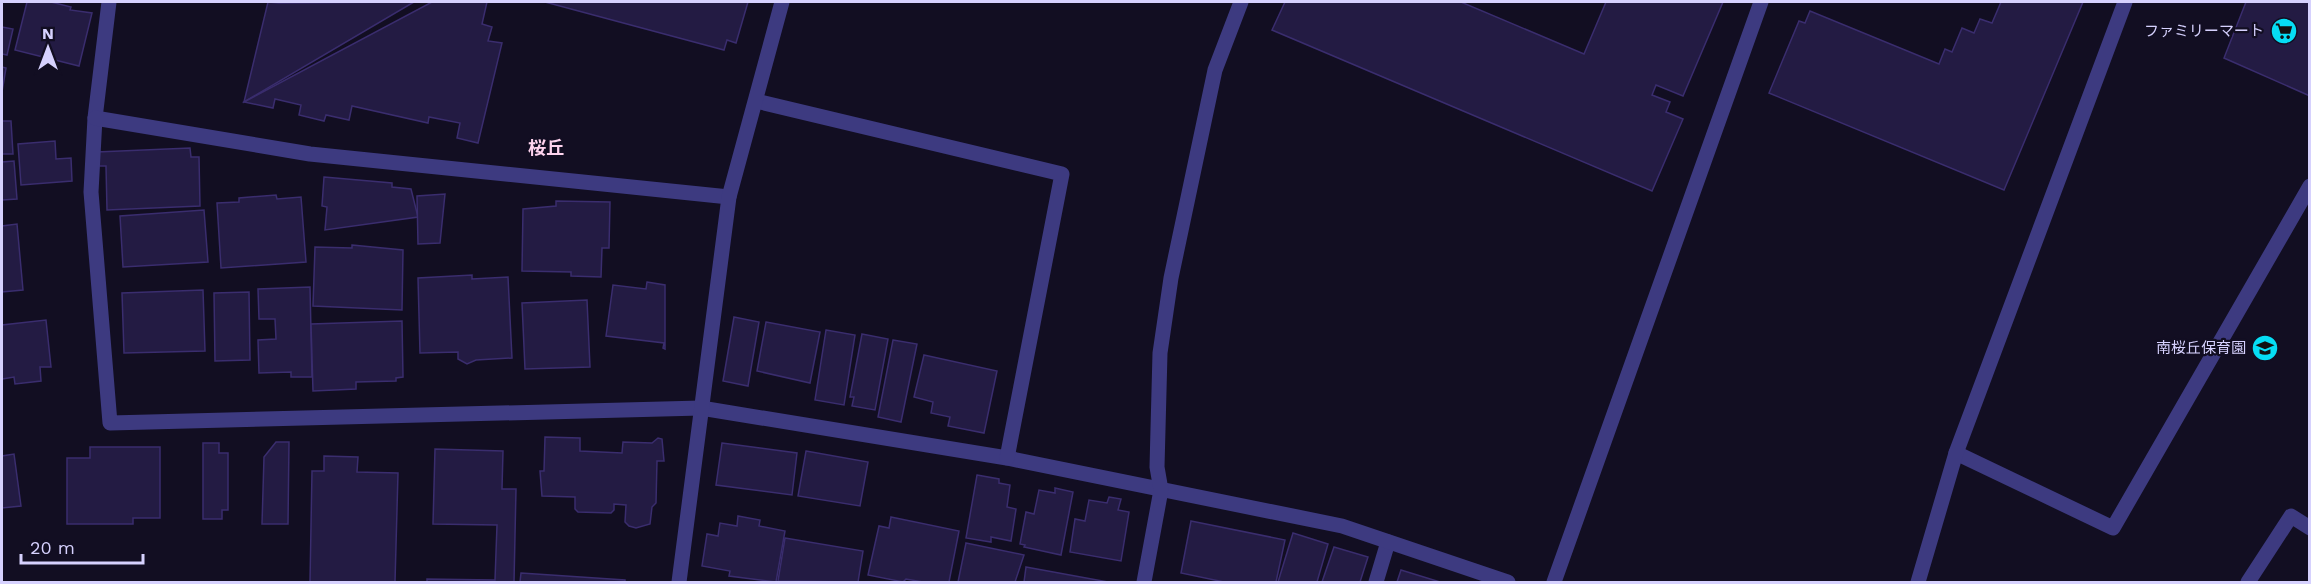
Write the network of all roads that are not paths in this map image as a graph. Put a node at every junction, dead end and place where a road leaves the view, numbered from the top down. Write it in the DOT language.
graph roads {
  1 [pos="109,2"];
  2 [pos="782,2"];
  3 [pos="1241,2"];
  4 [pos="1761,2"];
  5 [pos="2125,2"];
  6 [pos="756,101"];
  7 [pos="95,118"];
  8 [pos="2310,186"];
  9 [pos="729,197"];
  10 [pos="700,408"];
  11 [pos="1956,453"];
  12 [pos="1007,458"];
  13 [pos="1161,489"];
  14 [pos="2310,528"];
  15 [pos="1388,542"];
  16 [pos="679,582"];
  17 [pos="1144,582"];
  18 [pos="1376,582"];
  19 [pos="1508,582"];
  20 [pos="1554,582"];
  21 [pos="1918,582"];
  22 [pos="2248,582"];
  1 -- 7 [label="street"];
  2 -- 6 [label="street"];
  3 -- 13 [label="street"];
  4 -- 20 [label="street"];
  5 -- 11 [label="street"];
  6 -- 9 [label="street"];
  6 -- 12 [label="street"];
  7 -- 9 [label="street"];
  7 -- 10 [label="street"];
  8 -- 11 [label="street"];
  9 -- 10 [label="street"];
  10 -- 12 [label="street"];
  10 -- 16 [label="street"];
  11 -- 21 [label="street"];
  12 -- 13 [label="street"];
  13 -- 15 [label="street"];
  13 -- 17 [label="street"];
  14 -- 22 [label="street"];
  15 -- 18 [label="street"];
  15 -- 19 [label="street"];
}
